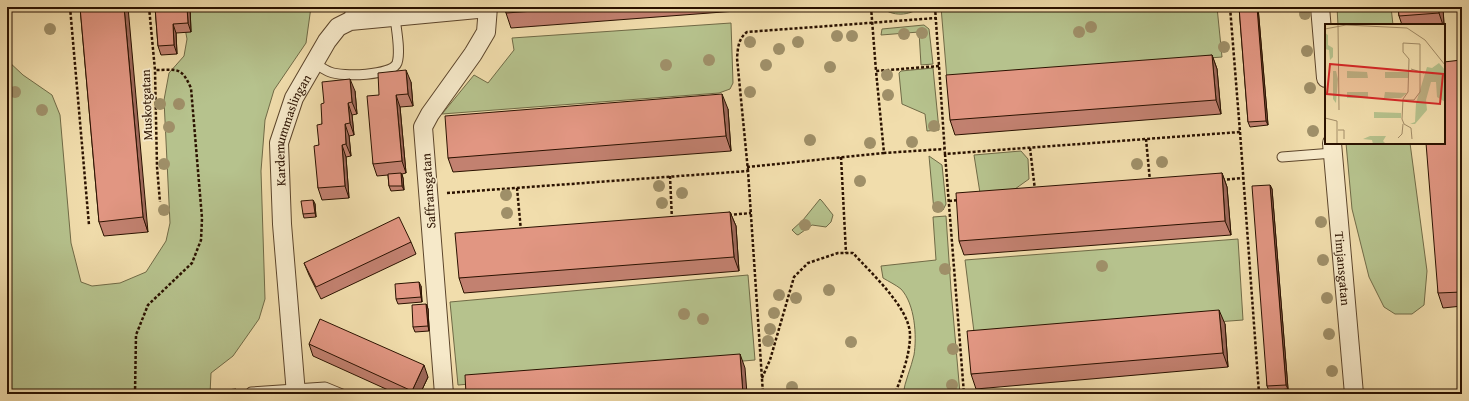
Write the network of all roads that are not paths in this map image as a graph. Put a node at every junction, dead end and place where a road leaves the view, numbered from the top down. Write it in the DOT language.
graph roads {
  1 [pos="1320,7"];
  2 [pos="488,8"];
  3 [pos="350,14"];
  4 [pos="395,17"];
  5 [pos="314,62"];
  6 [pos="1325,66"];
  7 [pos="1332,148"];
  8 [pos="1282,157"];
  9 [pos="295,391"];
  10 [pos="251,392"];
  11 [pos="342,394"];
  12 [pos="444,394"];
  13 [pos="1354,394"];
  1 -- 6 [label="street"];
  2 -- 4 [label="street, Kardemummaslingan"];
  2 -- 12 [label="street, Saffransgatan"];
  3 -- 4 [label="street, Kardemummaslingan"];
  3 -- 5 [label="street, Kardemummaslingan"];
  4 -- 5 [label="lane"];
  5 -- 9 [label="street, Kardemummaslingan"];
  7 -- 8 [label="lane"];
  7 -- 13 [label="street, Timjansgatan"];
  9 -- 10 [label="lane"];
  9 -- 11 [label="lane"];
}
